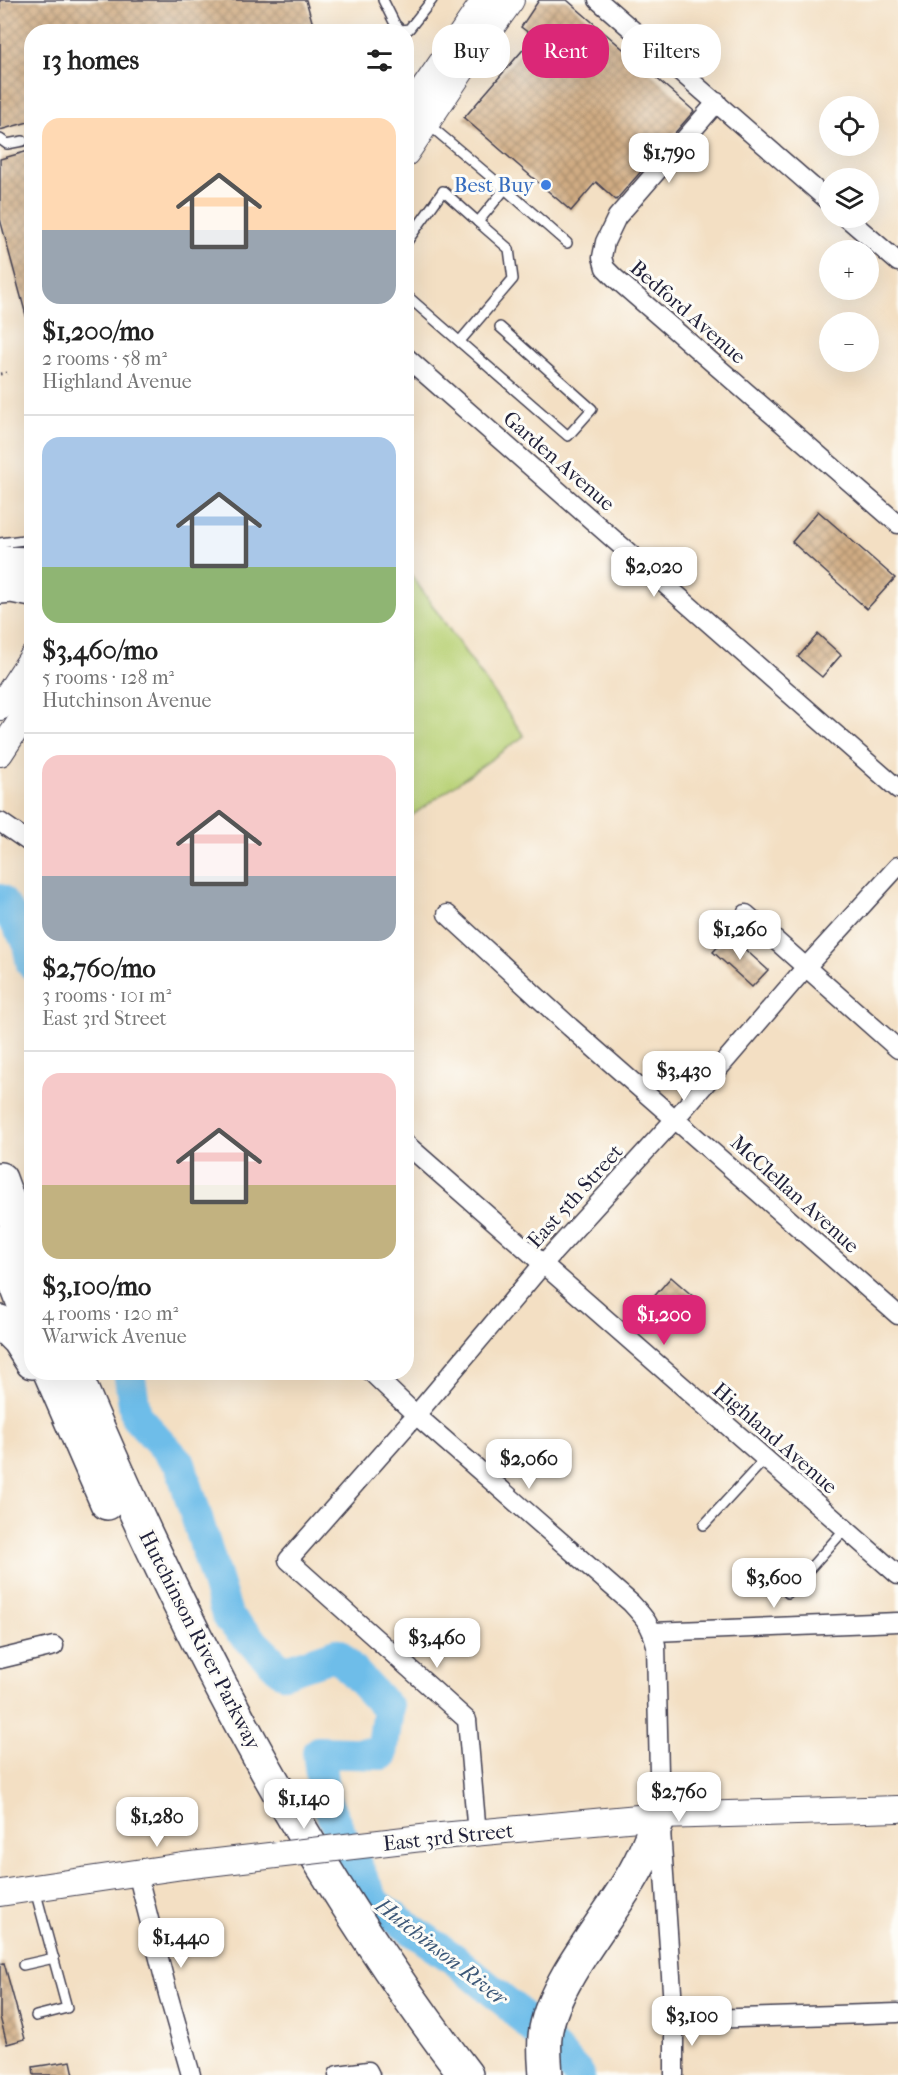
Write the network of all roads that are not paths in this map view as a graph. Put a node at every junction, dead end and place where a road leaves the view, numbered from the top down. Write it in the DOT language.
graph roads {
  1 [pos="383,0"];
  2 [pos="432,0"];
  3 [pos="485,0"];
  4 [pos="511,0"];
  5 [pos="598,0"];
  6 [pos="395,24"];
  7 [pos="413,24"];
  8 [pos="717,102"];
  9 [pos="415,116"];
  10 [pos="0,139"];
  11 [pos="23,141"];
  12 [pos="505,189"];
  13 [pos="819,192"];
  14 [pos="478,222"];
  15 [pos="859,228"];
  16 [pos="414,231"];
  17 [pos="567,243"];
  18 [pos="898,262"];
  19 [pos="414,301"];
  20 [pos="500,327"];
  21 [pos="460,341"];
  22 [pos="414,364"];
  23 [pos="898,524"];
  24 [pos="24,549"];
  25 [pos="9,567"];
  26 [pos="24,670"];
  27 [pos="0,707"];
  28 [pos="24,716"];
  29 [pos="0,753"];
  30 [pos="898,789"];
  31 [pos="0,822"];
  32 [pos="24,838"];
  33 [pos="898,866"];
  34 [pos="447,914"];
  35 [pos="746,914"];
  36 [pos="806,967"];
  37 [pos="898,1049"];
  38 [pos="676,1118"];
  39 [pos="414,1151"];
  40 [pos="0,1179"];
  41 [pos="0,1242"];
  42 [pos="24,1244"];
  43 [pos="543,1264"];
  44 [pos="24,1304"];
  45 [pos="898,1315"];
  46 [pos="0,1322"];
  47 [pos="24,1349"];
  48 [pos="41,1380"];
  49 [pos="53,1380"];
  50 [pos="78,1380"];
  51 [pos="379,1380"];
  52 [pos="416,1415"];
  53 [pos="79,1442"];
  54 [pos="765,1459"];
  55 [pos="704,1525"];
  56 [pos="845,1529"];
  57 [pos="898,1575"];
  58 [pos="788,1593"];
  59 [pos="898,1622"];
  60 [pos="653,1632"];
  61 [pos="54,1646"];
  62 [pos="0,1659"];
  63 [pos="898,1809"];
  64 [pos="660,1816"];
  65 [pos="477,1834"];
  66 [pos="137,1872"];
  67 [pos="34,1888"];
  68 [pos="0,1893"];
  69 [pos="54,1958"];
  70 [pos="23,1965"];
  71 [pos="898,2013"];
  72 [pos="36,2016"];
  73 [pos="674,2020"];
  74 [pos="369,2073"];
  75 [pos="546,2074"];
  76 [pos="191,2075"];
  77 [pos="338,2075"];
  78 [pos="439,2075"];
  79 [pos="466,2075"];
  80 [pos="674,2075"];
  1 -- 6 [label="lane"];
  2 -- 7 [label="lane"];
  3 -- 9 [label="street"];
  4 -- 9 [label="street"];
  5 -- 8 [label="street"];
  8 -- 13 [label="street"];
  8 -- 23 [label="street, Bedford Avenue"];
  9 -- 12 [label="lane"];
  10 -- 11 [label="lane"];
  12 -- 14 [label="lane"];
  12 -- 17 [label="lane"];
  14 -- 16 [label="lane"];
  14 -- 21 [label="lane"];
  15 -- 18 [label="street"];
  19 -- 21 [label="lane"];
  20 -- 21 [label="lane"];
  22 -- 30 [label="street, Garden Avenue"];
  24 -- 25 [label="lane"];
  26 -- 27 [label="street"];
  28 -- 29 [label="street"];
  31 -- 32 [label="street"];
  33 -- 36 [label="street, East 5th Street"];
  34 -- 38 [label="street, McClellan Avenue"];
  35 -- 36 [label="street"];
  36 -- 37 [label="street"];
  36 -- 38 [label="street, East 5th Street"];
  38 -- 43 [label="street, East 5th Street"];
  38 -- 45 [label="street, McClellan Avenue"];
  39 -- 43 [label="street, Highland Avenue"];
  40 -- 42 [label="highway"];
  41 -- 44 [label="highway"];
  43 -- 52 [label="street, East 5th Street"];
  43 -- 54 [label="street, Highland Avenue"];
  46 -- 47 [label="highway"];
  48 -- 53 [label="highway"];
  49 -- 53 [label="highway, Hutchinson River Parkway"];
  50 -- 79 [label="highway, Hutchinson River Parkway"];
  51 -- 52 [label="street"];
  52 -- 60 [label="street"];
  52 -- 65 [label="street, East 5th Street"];
  53 -- 78 [label="highway, Hutchinson River Parkway"];
  54 -- 55 [label="lane"];
  54 -- 56 [label="street, Highland Avenue"];
  56 -- 57 [label="street, Highland Avenue"];
  56 -- 58 [label="lane"];
  59 -- 60 [label="street"];
  60 -- 64 [label="street"];
  61 -- 62 [label="street"];
  63 -- 64 [label="street, East 3rd Street"];
  64 -- 65 [label="street, East 3rd Street"];
  64 -- 73 [label="street"];
  64 -- 75 [label="highway"];
  65 -- 66 [label="street, East 3rd Street, bridge"];
  66 -- 67 [label="street, East 3rd Street"];
  66 -- 76 [label="street"];
  67 -- 68 [label="street, East 3rd Street"];
  67 -- 69 [label="lane"];
  69 -- 70 [label="lane"];
  69 -- 72 [label="lane"];
  71 -- 73 [label="street"];
  73 -- 80 [label="street"];
  74 -- 77 [label="street"];
}
